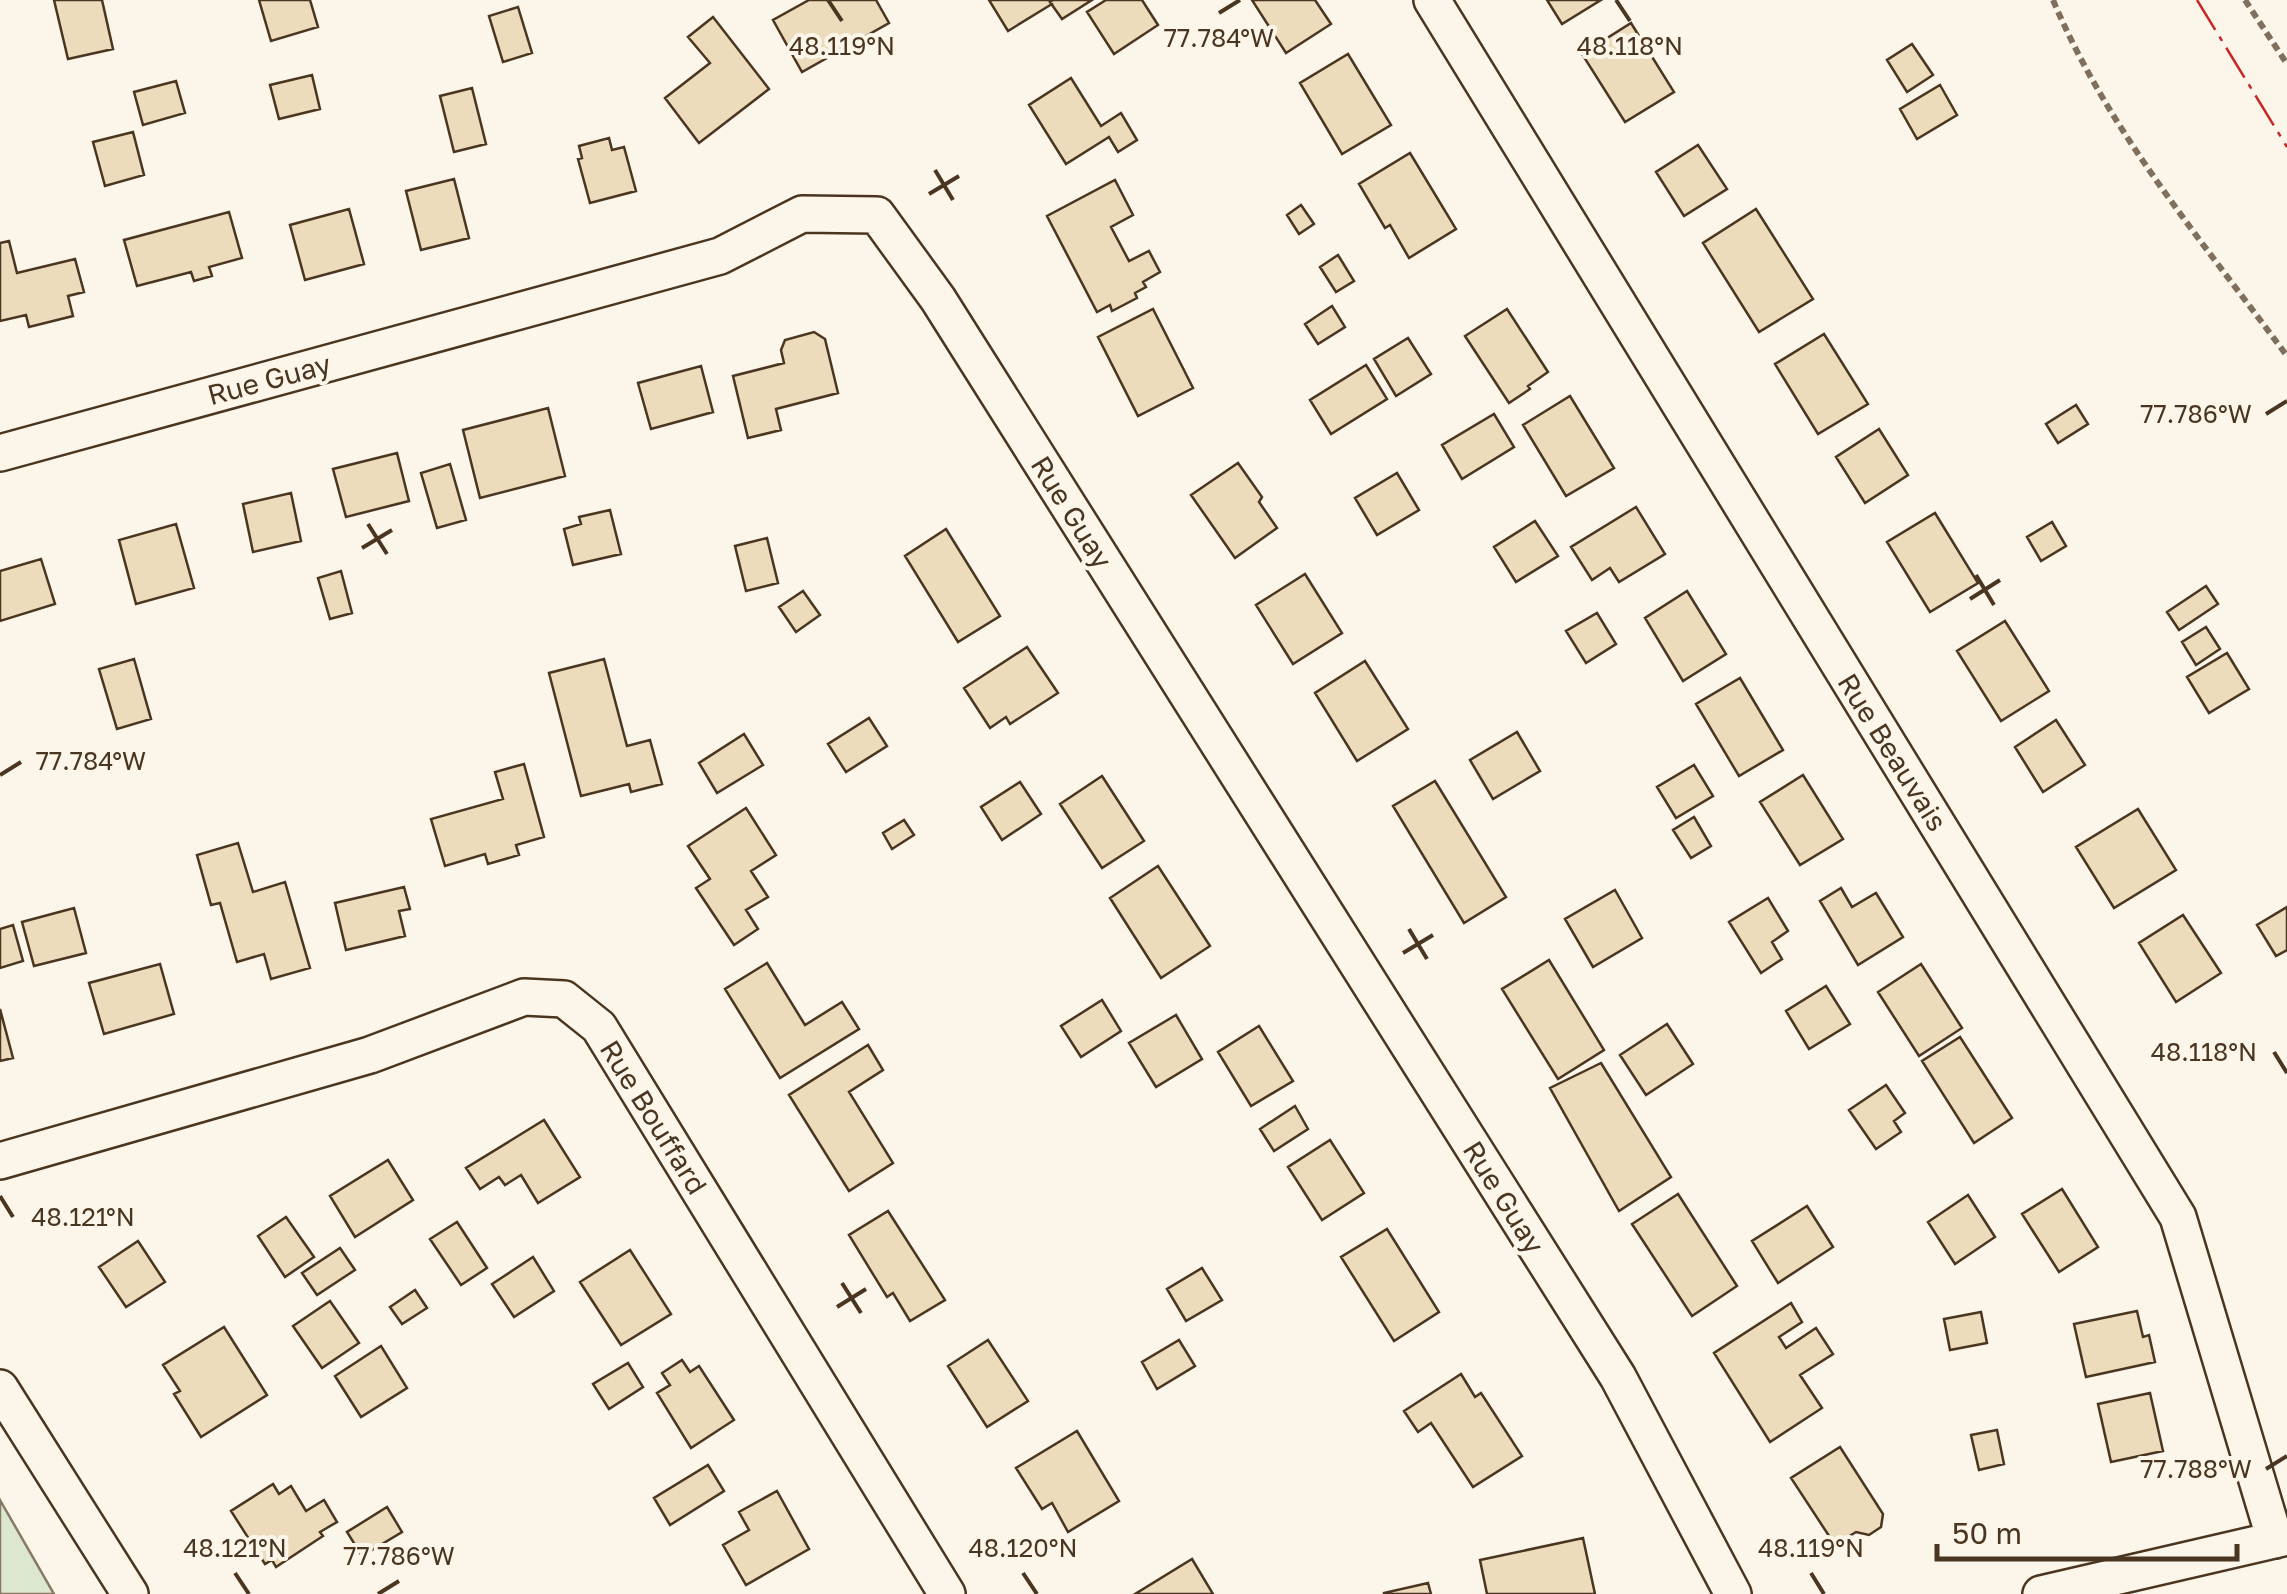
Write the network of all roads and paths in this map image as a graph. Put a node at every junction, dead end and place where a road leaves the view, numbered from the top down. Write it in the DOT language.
graph roads {
  1 [pos="1432,0"];
  2 [pos="2053,0"];
  3 [pos="2245,0"];
  4 [pos="2287,64"];
  5 [pos="2287,356"];
  6 [pos="0,453"];
  7 [pos="0,1161"];
  8 [pos="0,1388"];
  9 [pos="2281,1538"];
  10 [pos="130,1594"];
  11 [pos="947,1594"];
  12 [pos="1733,1594"];
  13 [pos="2041,1594"];
  1 -- 9 [label="street, Rue Beauvais"];
  2 -- 5 [label="path"];
  3 -- 4 [label="path"];
  6 -- 12 [label="street, Rue Guay"];
  7 -- 11 [label="street, Rue Bouffard"];
  8 -- 10 [label="street"];
  9 -- 13 [label="street"];
}
